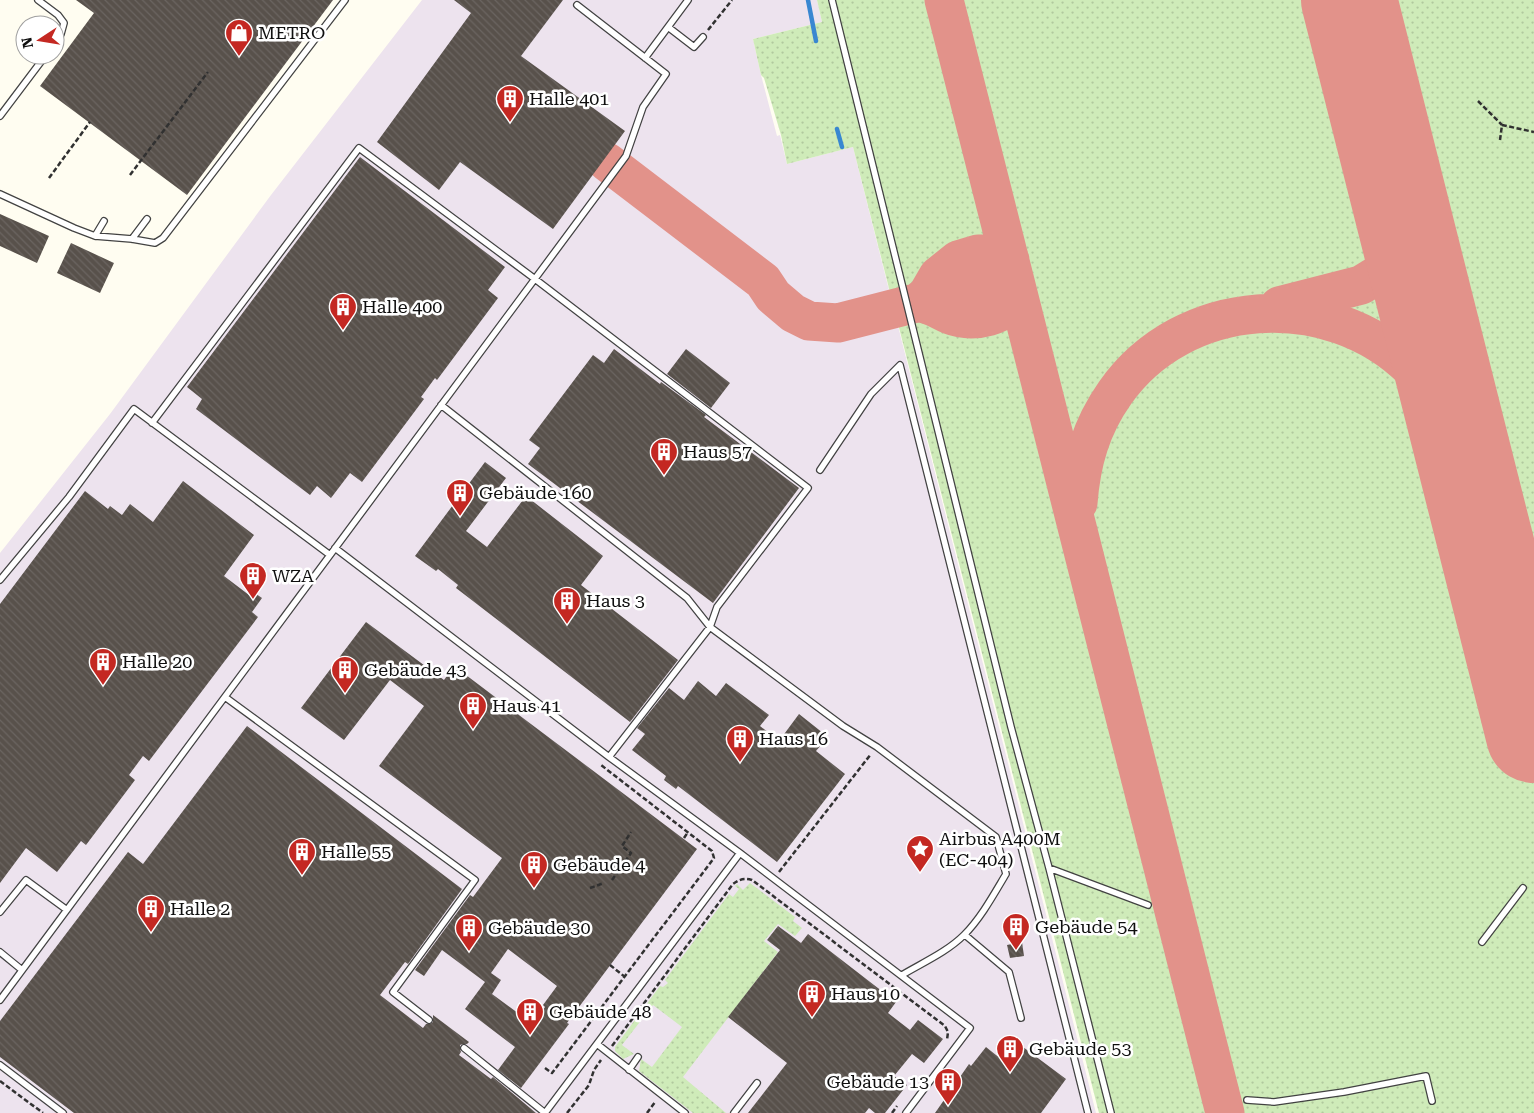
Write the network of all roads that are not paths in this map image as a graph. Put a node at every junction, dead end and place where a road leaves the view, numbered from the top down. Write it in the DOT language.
graph roads {
  1 [pos="38,0"];
  2 [pos="345,0"];
  3 [pos="688,0"];
  4 [pos="832,0"];
  5 [pos="577,5"];
  6 [pos="58,15"];
  7 [pos="668,27"];
  8 [pos="703,37"];
  9 [pos="645,58"];
  10 [pos="38,65"];
  11 [pos="0,116"];
  12 [pos="0,194"];
  13 [pos="147,219"];
  14 [pos="104,221"];
  15 [pos="94,236"];
  16 [pos="132,239"];
  17 [pos="535,279"];
  18 [pos="441,405"];
  19 [pos="152,423"];
  20 [pos="820,470"];
  21 [pos="336,548"];
  22 [pos="330,555"];
  23 [pos="0,580"];
  24 [pos="710,626"];
  25 [pos="225,697"];
  26 [pos="609,757"];
  27 [pos="740,853"];
  28 [pos="1049,868"];
  29 [pos="1523,888"];
  30 [pos="1148,905"];
  31 [pos="67,910"];
  32 [pos="0,912"];
  33 [pos="965,935"];
  34 [pos="1482,942"];
  35 [pos="0,952"];
  36 [pos="22,970"];
  37 [pos="902,975"];
  38 [pos="0,1000"];
  39 [pos="1021,1018"];
  40 [pos="429,1020"];
  41 [pos="597,1044"];
  42 [pos="464,1048"];
  43 [pos="638,1057"];
  44 [pos="0,1064"];
  45 [pos="629,1070"];
  46 [pos="757,1083"];
  47 [pos="1247,1100"];
  48 [pos="1432,1101"];
  49 [pos="63,1113"];
  50 [pos="545,1113"];
  51 [pos="685,1113"];
  52 [pos="734,1113"];
  53 [pos="906,1113"];
  54 [pos="1088,1113"];
  55 [pos="1111,1113"];
  1 -- 6 [label="lane"];
  2 -- 16 [label="lane"];
  3 -- 7 [label="lane"];
  4 -- 28 [label="lane"];
  5 -- 9 [label="lane"];
  7 -- 8 [label="lane"];
  7 -- 9 [label="lane"];
  9 -- 17 [label="lane"];
  10 -- 11 [label="lane"];
  12 -- 15 [label="lane"];
  13 -- 16 [label="lane"];
  14 -- 15 [label="lane"];
  15 -- 16 [label="lane"];
  17 -- 18 [label="lane"];
  17 -- 19 [label="lane"];
  17 -- 24 [label="lane"];
  18 -- 21 [label="lane"];
  18 -- 24 [label="lane"];
  19 -- 22 [label="lane"];
  19 -- 23 [label="lane"];
  20 -- 54 [label="lane"];
  21 -- 22 [label="lane"];
  21 -- 26 [label="lane"];
  22 -- 25 [label="lane"];
  24 -- 26 [label="lane"];
  24 -- 33 [label="lane"];
  25 -- 31 [label="lane"];
  25 -- 40 [label="lane"];
  26 -- 27 [label="lane"];
  27 -- 37 [label="lane"];
  27 -- 41 [label="lane"];
  28 -- 30 [label="lane"];
  28 -- 55 [label="lane"];
  29 -- 34 [label="lane"];
  31 -- 32 [label="lane"];
  31 -- 36 [label="lane"];
  33 -- 37 [label="lane"];
  33 -- 39 [label="lane"];
  35 -- 36 [label="lane"];
  36 -- 38 [label="lane"];
  37 -- 53 [label="lane"];
  41 -- 45 [label="lane"];
  41 -- 50 [label="lane"];
  42 -- 50 [label="lane"];
  43 -- 45 [label="lane"];
  44 -- 49 [label="lane"];
  45 -- 51 [label="lane"];
  46 -- 52 [label="lane"];
  47 -- 48 [label="lane"];
}
